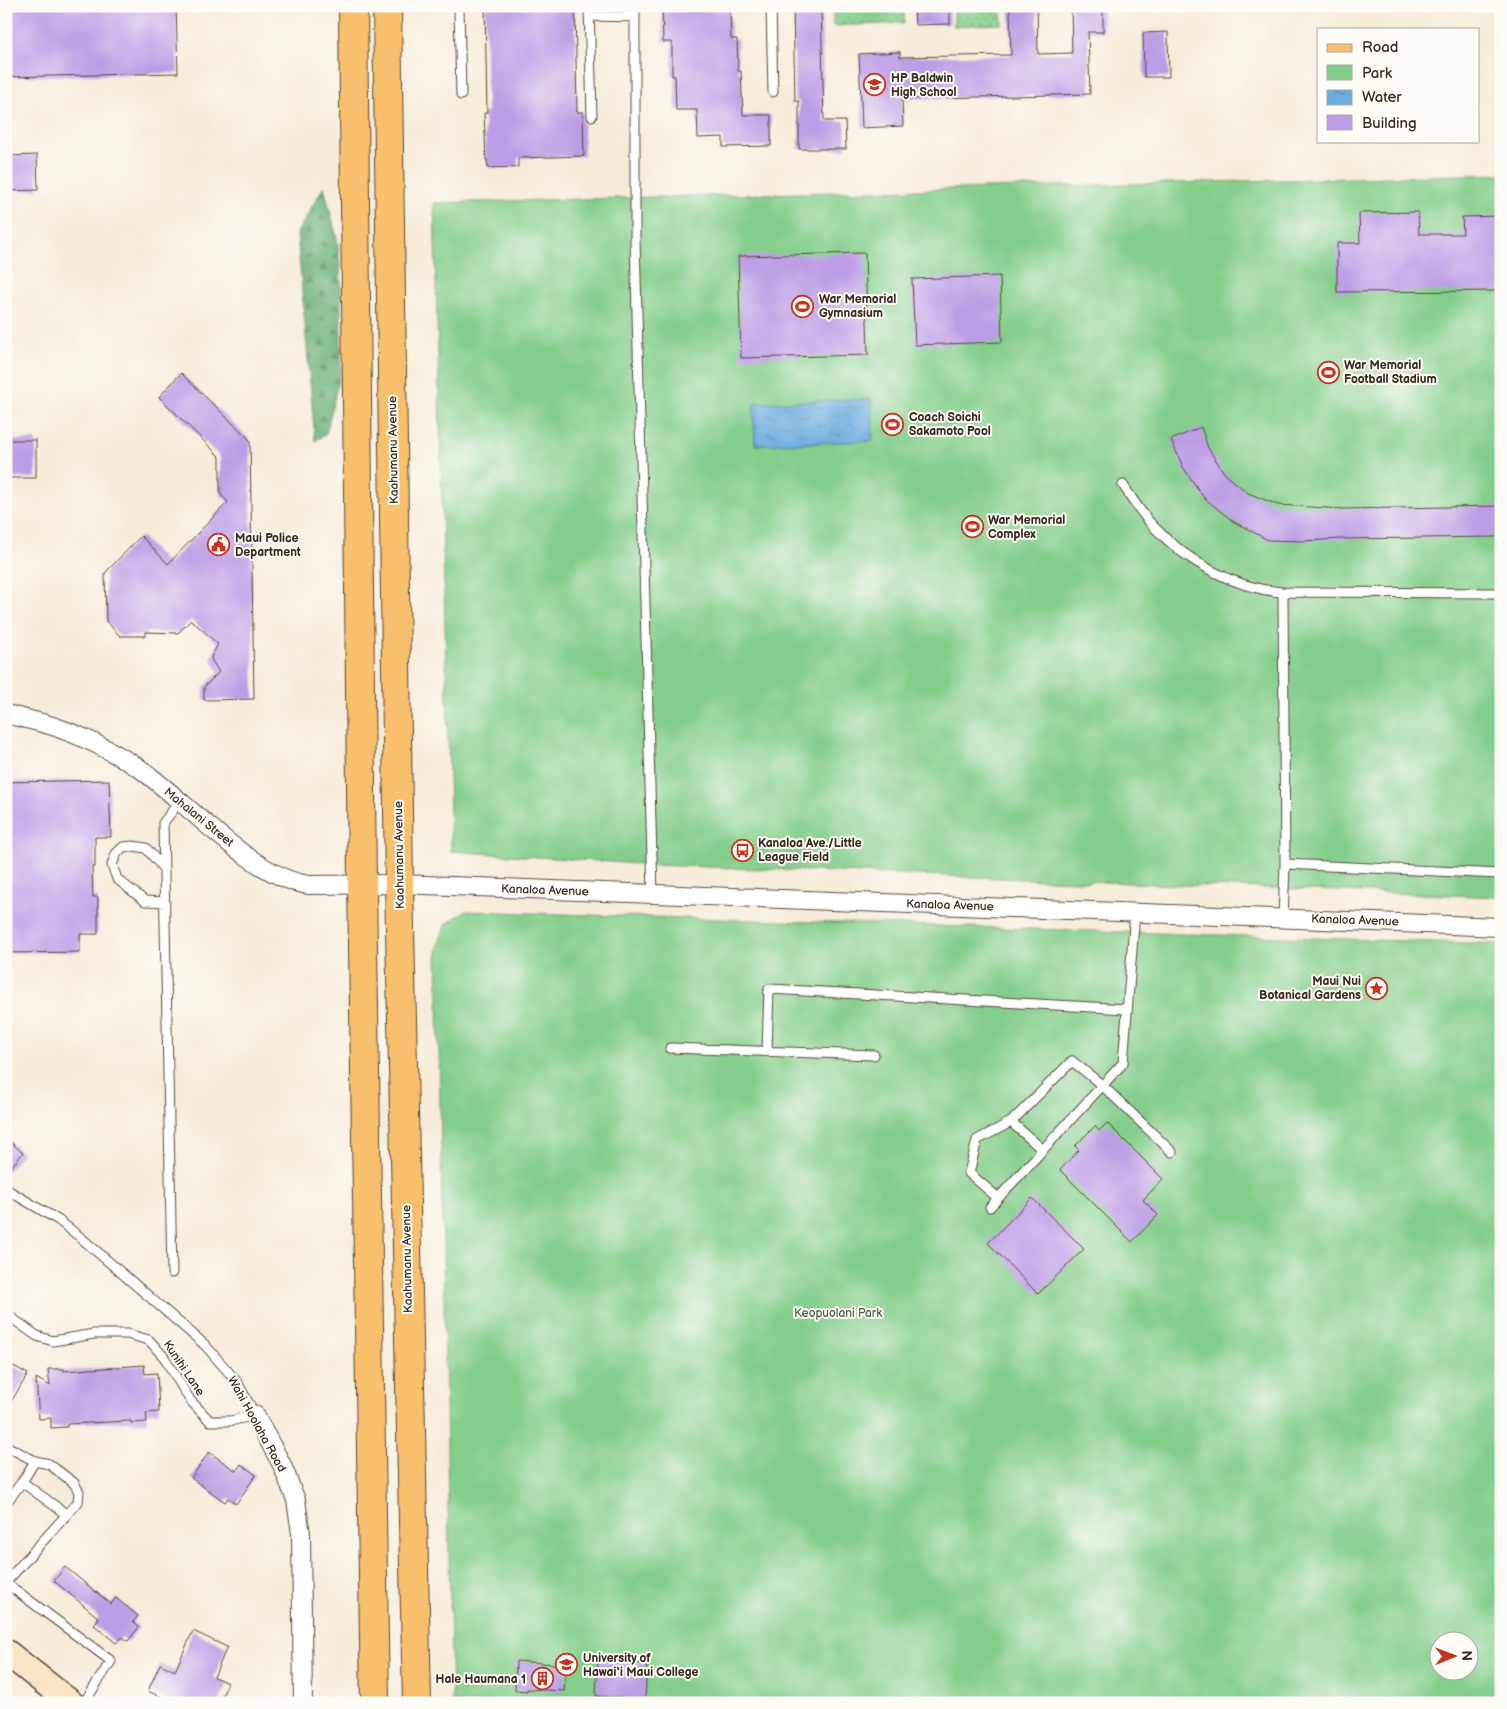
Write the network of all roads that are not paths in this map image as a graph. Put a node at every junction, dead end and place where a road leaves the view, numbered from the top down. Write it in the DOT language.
graph roads {
  1 [pos="353,6"];
  2 [pos="387,6"];
  3 [pos="459,6"];
  4 [pos="635,6"];
  5 [pos="772,6"];
  6 [pos="589,11"];
  7 [pos="635,17"];
  8 [pos="773,92"];
  9 [pos="461,95"];
  10 [pos="592,116"];
  11 [pos="1123,485"];
  12 [pos="1283,592"];
  13 [pos="1501,593"];
  14 [pos="6,714"];
  15 [pos="180,801"];
  16 [pos="1285,864"];
  17 [pos="164,869"];
  18 [pos="1501,874"];
  19 [pos="362,884"];
  20 [pos="399,884"];
  21 [pos="653,895"];
  22 [pos="165,902"];
  23 [pos="1135,912"];
  24 [pos="1284,918"];
  25 [pos="1501,927"];
  26 [pos="1127,1009"];
  27 [pos="670,1048"];
  28 [pos="767,1051"];
  29 [pos="874,1056"];
  30 [pos="1102,1085"];
  31 [pos="1011,1122"];
  32 [pos="1043,1150"];
  33 [pos="1172,1152"];
  34 [pos="6,1189"];
  35 [pos="998,1198"];
  36 [pos="990,1207"];
  37 [pos="172,1273"];
  38 [pos="6,1314"];
  39 [pos="255,1415"];
  40 [pos="6,1446"];
  41 [pos="35,1461"];
  42 [pos="22,1482"];
  43 [pos="6,1503"];
  44 [pos="66,1514"];
  45 [pos="6,1583"];
  46 [pos="6,1652"];
  47 [pos="71,1703"];
  48 [pos="84,1703"];
  49 [pos="303,1703"];
  50 [pos="375,1703"];
  51 [pos="417,1703"];
  1 -- 19 [label="main road"];
  2 -- 20 [label="main road, Kaahumanu Avenue"];
  3 -- 9 [label="lane"];
  4 -- 7 [label="lane"];
  5 -- 8 [label="lane"];
  6 -- 7 [label="lane"];
  6 -- 10 [label="lane"];
  7 -- 21 [label="lane"];
  11 -- 12 [label="lane"];
  12 -- 13 [label="lane"];
  12 -- 16 [label="lane"];
  14 -- 15 [label="street, Mahalani Street"];
  15 -- 17 [label="lane"];
  15 -- 19 [label="street, Mahalani Street"];
  16 -- 18 [label="lane"];
  16 -- 24 [label="lane"];
  17 -- 22 [label="lane"];
  17 -- 22 [label="lane"];
  19 -- 20 [label="street, Mahalani Street"];
  19 -- 50 [label="main road"];
  20 -- 21 [label="street, Kanaloa Avenue"];
  20 -- 51 [label="main road, Kaahumanu Avenue"];
  21 -- 23 [label="street, Kanaloa Avenue"];
  22 -- 37 [label="lane"];
  23 -- 24 [label="street, Kanaloa Avenue"];
  23 -- 26 [label="lane"];
  24 -- 25 [label="street, Kanaloa Avenue"];
  26 -- 28 [label="lane"];
  26 -- 30 [label="lane"];
  27 -- 28 [label="lane"];
  28 -- 29 [label="lane"];
  30 -- 31 [label="lane"];
  30 -- 32 [label="lane"];
  30 -- 33 [label="lane"];
  31 -- 32 [label="lane"];
  31 -- 35 [label="lane"];
  32 -- 35 [label="lane"];
  34 -- 39 [label="lane, Wahi Hoolaha Road"];
  35 -- 36 [label="lane"];
  38 -- 39 [label="lane, Kunihi Lane"];
  39 -- 49 [label="street, Wahi Hoolaha Road"];
  40 -- 41 [label="lane"];
  41 -- 42 [label="lane"];
  41 -- 44 [label="lane"];
  42 -- 43 [label="lane"];
  42 -- 44 [label="lane"];
  44 -- 45 [label="lane"];
  45 -- 48 [label="lane"];
  46 -- 47 [label="street"];
}
